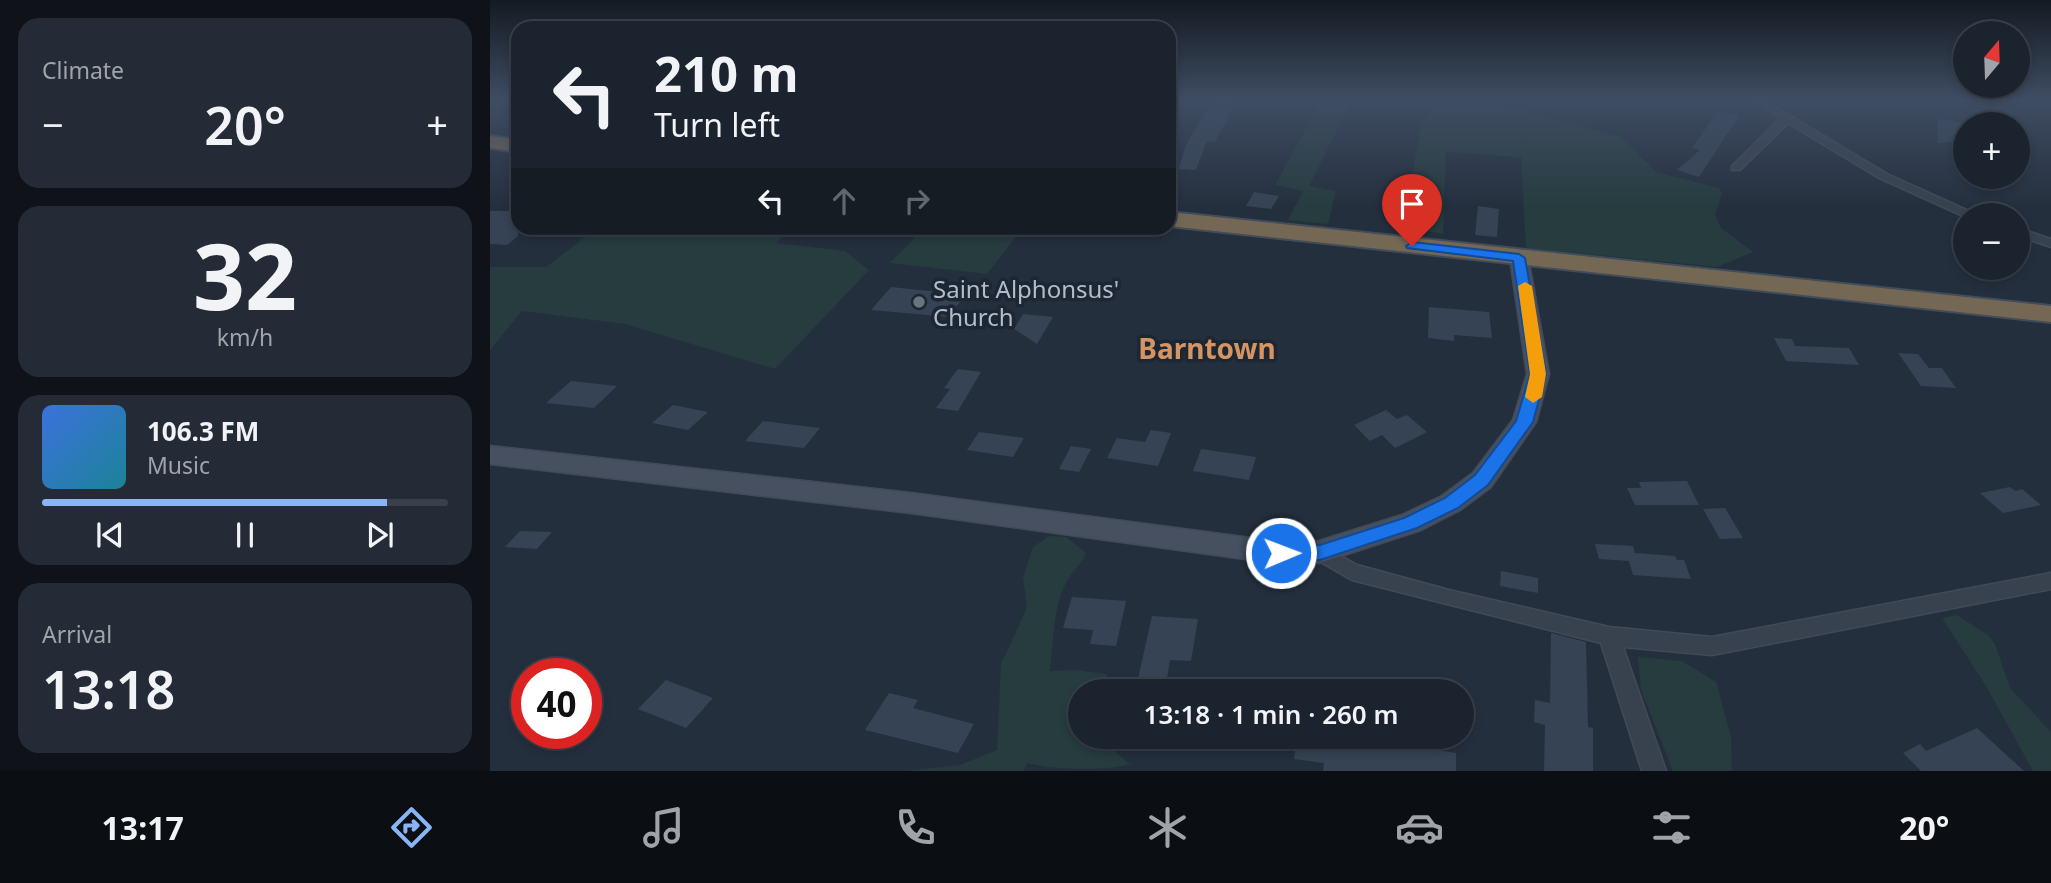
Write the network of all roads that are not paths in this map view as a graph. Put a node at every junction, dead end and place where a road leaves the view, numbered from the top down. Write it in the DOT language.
graph roads {
  1 [pos="1767,135"];
  2 [pos="1817,135"];
  3 [pos="490,142"];
  4 [pos="511,145"];
  5 [pos="1736,167"];
  6 [pos="1953,207"];
  7 [pos="1176,220"];
  8 [pos="2030,236"];
  9 [pos="2051,243"];
  10 [pos="1519,258"];
  11 [pos="2051,314"];
  12 [pos="490,455"];
  13 [pos="1320,552"];
  14 [pos="2051,581"];
  15 [pos="1609,636"];
  16 [pos="1654,771"];
  1 -- 5 [label="street"];
  2 -- 6 [label="street"];
  3 -- 4 [label="highway"];
  7 -- 10 [label="highway"];
  8 -- 9 [label="street"];
  10 -- 11 [label="highway"];
  10 -- 13 [label="street"];
  12 -- 13 [label="street"];
  13 -- 15 [label="street"];
  14 -- 15 [label="street"];
  15 -- 16 [label="street"];
}
